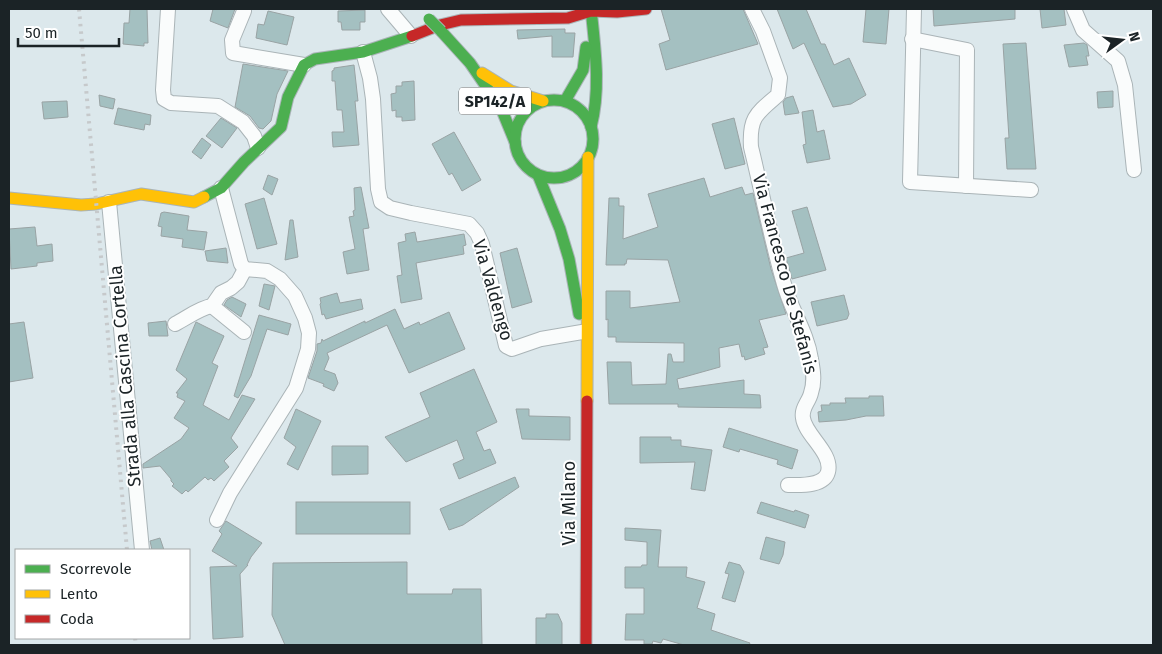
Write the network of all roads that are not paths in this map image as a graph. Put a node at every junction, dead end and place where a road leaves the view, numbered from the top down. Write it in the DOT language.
graph roads {
  1 [pos="168,9"];
  2 [pos="388,9"];
  3 [pos="418,9"];
  4 [pos="646,9"];
  5 [pos="752,9"];
  6 [pos="914,9"];
  7 [pos="1074,9"];
  8 [pos="244,11"];
  9 [pos="591,14"];
  10 [pos="411,36"];
  11 [pos="912,38"];
  12 [pos="363,52"];
  13 [pos="470,64"];
  14 [pos="304,65"];
  15 [pos="543,101"];
  16 [pos="564,101"];
  17 [pos="591,128"];
  18 [pos="515,142"];
  19 [pos="258,148"];
  20 [pos="588,158"];
  21 [pos="1134,170"];
  22 [pos="538,175"];
  23 [pos="966,186"];
  24 [pos="222,188"];
  25 [pos="1031,190"];
  26 [pos="9,198"];
  27 [pos="109,202"];
  28 [pos="245,269"];
  29 [pos="212,306"];
  30 [pos="175,324"];
  31 [pos="244,332"];
  32 [pos="582,332"];
  33 [pos="587,360"];
  34 [pos="788,485"];
  35 [pos="217,520"];
  36 [pos="142,549"];
  37 [pos="586,645"];
  1 -- 19 [label="street"];
  2 -- 10 [label="street"];
  3 -- 13 [label="main road, SP142/A, bridge"];
  4 -- 9 [label="main road"];
  5 -- 34 [label="street, Via Francesco De Stefanis"];
  6 -- 11 [label="street"];
  7 -- 21 [label="street"];
  8 -- 14 [label="street"];
  9 -- 10 [label="main road"];
  9 -- 16 [label="main road"];
  9 -- 17 [label="main road"];
  10 -- 12 [label="main road"];
  11 -- 23 [label="street"];
  11 -- 23 [label="street"];
  12 -- 14 [label="main road"];
  12 -- 32 [label="street, Via Valdengo"];
  13 -- 15 [label="main road, SP142/A"];
  13 -- 18 [label="main road, SP142/A"];
  14 -- 19 [label="main road"];
  15 -- 16 [label="main road"];
  15 -- 18 [label="main road"];
  16 -- 17 [label="main road"];
  17 -- 20 [label="main road"];
  18 -- 22 [label="main road"];
  19 -- 24 [label="main road"];
  20 -- 22 [label="main road"];
  20 -- 33 [label="main road, Via Milano"];
  22 -- 32 [label="main road, Via Milano"];
  23 -- 25 [label="street"];
  24 -- 27 [label="main road"];
  24 -- 28 [label="street"];
  26 -- 27 [label="main road"];
  27 -- 36 [label="street, Strada alla Cascina Cortella"];
  28 -- 29 [label="street"];
  28 -- 35 [label="street"];
  29 -- 30 [label="street"];
  29 -- 31 [label="street"];
  32 -- 33 [label="main road, Via Milano"];
  33 -- 37 [label="main road, Via Milano"];
}
